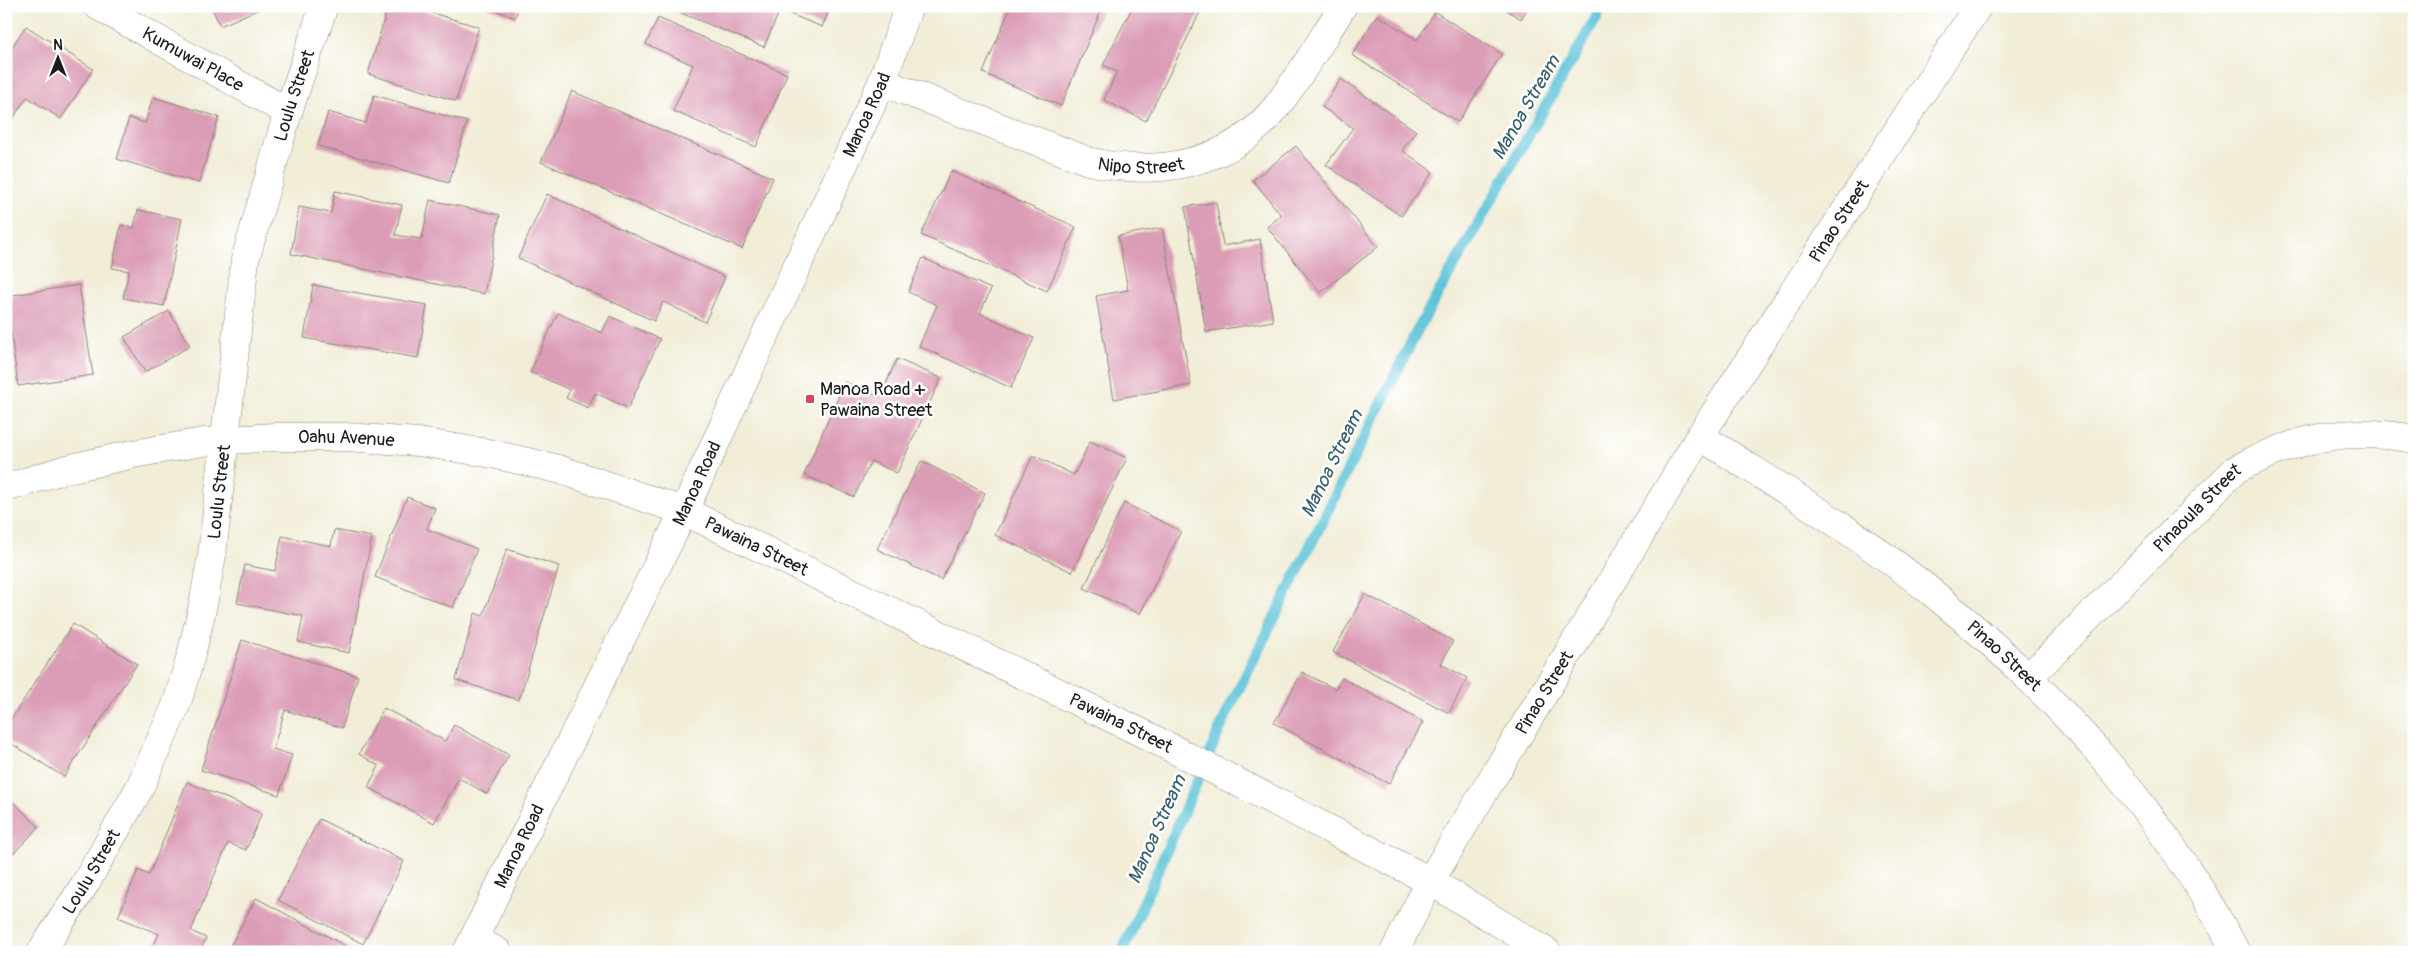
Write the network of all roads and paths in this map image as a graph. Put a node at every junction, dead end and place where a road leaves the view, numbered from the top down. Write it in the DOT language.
graph roads {
  1 [pos="98,6"];
  2 [pos="324,6"];
  3 [pos="909,6"];
  4 [pos="1343,6"];
  5 [pos="1978,6"];
  6 [pos="882,82"];
  7 [pos="288,112"];
  8 [pos="1700,436"];
  9 [pos="2414,439"];
  10 [pos="226,441"];
  11 [pos="6,488"];
  12 [pos="684,511"];
  13 [pos="2028,678"];
  14 [pos="1430,881"];
  15 [pos="471,945"];
  16 [pos="41,952"];
  17 [pos="498,952"];
  18 [pos="1394,952"];
  19 [pos="1547,952"];
  20 [pos="2236,952"];
  1 -- 7 [label="street, Kumuwai Place"];
  2 -- 7 [label="street, Loulu Street"];
  3 -- 6 [label="street, Manoa Road"];
  4 -- 6 [label="street, Nipo Street"];
  5 -- 8 [label="street, Pinao Street"];
  6 -- 12 [label="street, Manoa Road"];
  7 -- 10 [label="street, Loulu Street"];
  8 -- 13 [label="street, Pinao Street"];
  8 -- 14 [label="street, Pinao Street"];
  9 -- 13 [label="street, Pinaoula Street"];
  10 -- 11 [label="street, Oahu Avenue"];
  10 -- 12 [label="street, Oahu Avenue"];
  10 -- 16 [label="street, Loulu Street"];
  12 -- 14 [label="street, Pawaina Street"];
  12 -- 15 [label="street, Manoa Road"];
  13 -- 20 [label="street, Pinao Street"];
  14 -- 18 [label="street, Pinao Street"];
  14 -- 19 [label="street, Pawaina Street"];
  15 -- 17 [label="street"];
}
